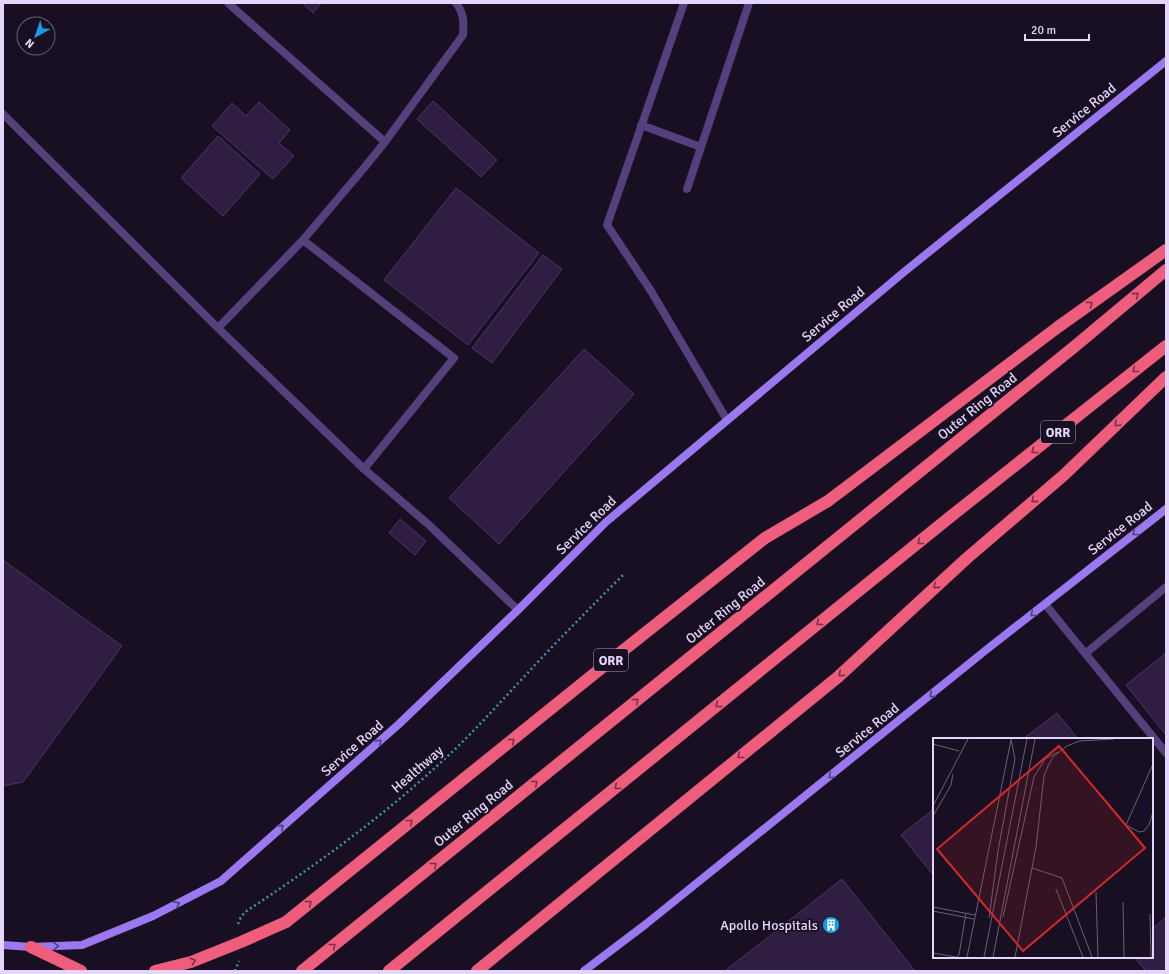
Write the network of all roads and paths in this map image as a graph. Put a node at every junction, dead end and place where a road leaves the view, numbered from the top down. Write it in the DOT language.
graph roads {
  1 [pos="228,3"];
  2 [pos="456,3"];
  3 [pos="684,3"];
  4 [pos="749,3"];
  5 [pos="1166,61"];
  6 [pos="3,114"];
  7 [pos="641,125"];
  8 [pos="385,142"];
  9 [pos="701,147"];
  10 [pos="687,189"];
  11 [pos="303,240"];
  12 [pos="1166,250"];
  13 [pos="1166,270"];
  14 [pos="218,328"];
  15 [pos="1166,346"];
  16 [pos="1166,377"];
  17 [pos="727,420"];
  18 [pos="364,469"];
  19 [pos="1166,509"];
  20 [pos="625,573"];
  21 [pos="1166,587"];
  22 [pos="1045,604"];
  23 [pos="518,610"];
  24 [pos="1086,653"];
  25 [pos="1166,753"];
  26 [pos="241,942"];
  27 [pos="3,945"];
  28 [pos="32,947"];
  29 [pos="81,971"];
  30 [pos="155,971"];
  31 [pos="235,971"];
  32 [pos="302,971"];
  33 [pos="389,971"];
  34 [pos="477,971"];
  35 [pos="584,971"];
  1 -- 8 [label="street"];
  2 -- 8 [label="street"];
  3 -- 7 [label="street"];
  4 -- 9 [label="street"];
  5 -- 17 [label="main road, Service Road"];
  6 -- 14 [label="street"];
  7 -- 9 [label="street"];
  7 -- 17 [label="street"];
  8 -- 11 [label="street"];
  9 -- 10 [label="street"];
  11 -- 14 [label="street"];
  11 -- 18 [label="street"];
  26 -- 12 [label="highway, ORR, one-way"];
  32 -- 13 [label="highway, Outer Ring Road, one-way"];
  14 -- 18 [label="street"];
  15 -- 33 [label="highway, ORR, one-way"];
  16 -- 34 [label="highway, ORR, one-way"];
  17 -- 23 [label="main road, Service Road"];
  18 -- 23 [label="street"];
  19 -- 22 [label="main road, Service Road, one-way"];
  20 -- 26 [label="path, Healthway"];
  21 -- 24 [label="street"];
  22 -- 24 [label="street"];
  22 -- 35 [label="main road, Service Road, one-way"];
  28 -- 23 [label="main road, Service Road, one-way"];
  24 -- 25 [label="street"];
  30 -- 26 [label="highway, ORR, one-way"];
  26 -- 31 [label="path, Healthway"];
  27 -- 28 [label="main road, Service Road"];
  28 -- 29 [label="highway"];
}
